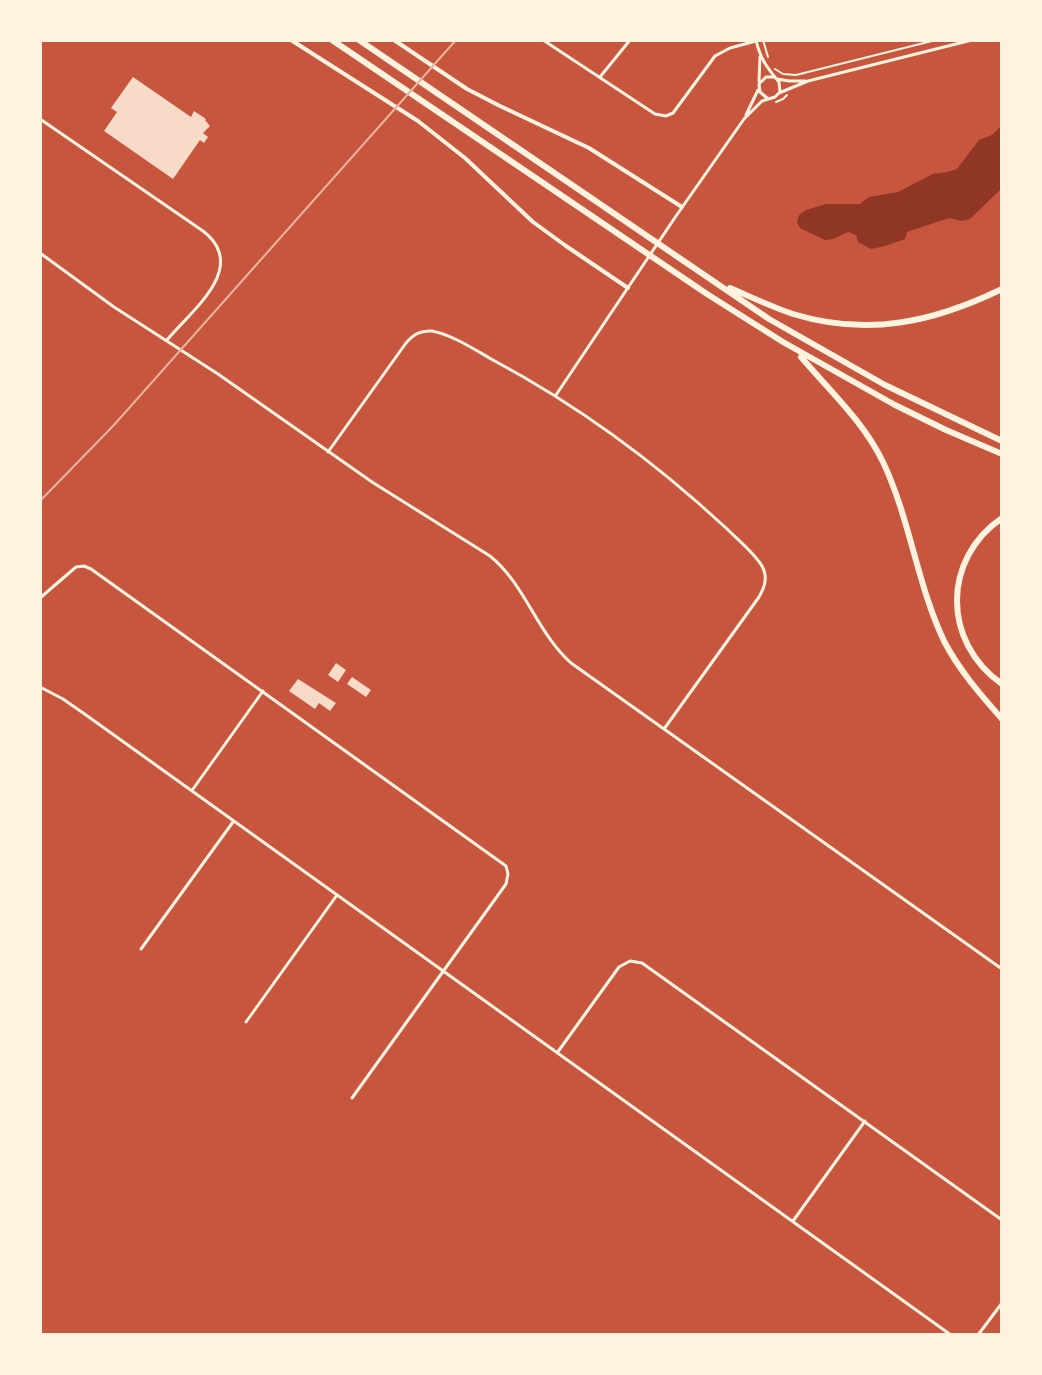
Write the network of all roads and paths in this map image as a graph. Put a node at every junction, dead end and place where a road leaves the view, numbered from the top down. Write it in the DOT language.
graph roads {
  1 [pos="291,40"];
  2 [pos="330,40"];
  3 [pos="359,40"];
  4 [pos="394,40"];
  5 [pos="543,40"];
  6 [pos="630,40"];
  7 [pos="756,40"];
  8 [pos="763,40"];
  9 [pos="936,40"];
  10 [pos="972,40"];
  11 [pos="760,57"];
  12 [pos="600,77"];
  13 [pos="776,78"];
  14 [pos="808,81"];
  15 [pos="759,86"];
  16 [pos="779,93"];
  17 [pos="767,98"];
  18 [pos="40,119"];
  19 [pos="744,119"];
  20 [pos="682,207"];
  21 [pos="40,253"];
  22 [pos="720,284"];
  23 [pos="628,288"];
  24 [pos="1002,289"];
  25 [pos="167,341"];
  26 [pos="797,351"];
  27 [pos="556,395"];
  28 [pos="1002,441"];
  29 [pos="328,452"];
  30 [pos="1002,454"];
  31 [pos="1002,518"];
  32 [pos="40,598"];
  33 [pos="1002,684"];
  34 [pos="40,687"];
  35 [pos="263,691"];
  36 [pos="1002,719"];
  37 [pos="664,729"];
  38 [pos="192,790"];
  39 [pos="233,821"];
  40 [pos="337,895"];
  41 [pos="141,949"];
  42 [pos="1002,969"];
  43 [pos="443,971"];
  44 [pos="246,1022"];
  45 [pos="557,1053"];
  46 [pos="352,1098"];
  47 [pos="865,1121"];
  48 [pos="1002,1220"];
  49 [pos="793,1221"];
  50 [pos="1002,1303"];
  51 [pos="951,1335"];
  52 [pos="978,1335"];
  1 -- 23 [label="street"];
  2 -- 26 [label="highway"];
  3 -- 22 [label="highway"];
  4 -- 20 [label="street"];
  5 -- 12 [label="street"];
  6 -- 12 [label="street"];
  7 -- 11 [label="street"];
  7 -- 12 [label="street"];
  8 -- 9 [label="path"];
  10 -- 14 [label="street"];
  11 -- 13 [label="street"];
  11 -- 15 [label="street"];
  13 -- 14 [label="street"];
  13 -- 15 [label="street"];
  13 -- 16 [label="street"];
  14 -- 16 [label="street"];
  15 -- 17 [label="street"];
  15 -- 19 [label="street"];
  16 -- 17 [label="street"];
  17 -- 19 [label="street"];
  18 -- 25 [label="street"];
  19 -- 20 [label="street"];
  20 -- 23 [label="street"];
  21 -- 25 [label="street"];
  22 -- 24 [label="highway"];
  22 -- 28 [label="highway"];
  23 -- 27 [label="street"];
  25 -- 29 [label="street"];
  26 -- 30 [label="highway"];
  26 -- 36 [label="highway"];
  27 -- 29 [label="street"];
  27 -- 37 [label="street"];
  29 -- 37 [label="street"];
  31 -- 33 [label="highway"];
  32 -- 35 [label="street"];
  34 -- 38 [label="street"];
  35 -- 38 [label="street"];
  35 -- 43 [label="street"];
  37 -- 42 [label="street"];
  38 -- 39 [label="street"];
  39 -- 40 [label="street"];
  39 -- 41 [label="street"];
  40 -- 43 [label="street"];
  40 -- 44 [label="street"];
  43 -- 45 [label="street"];
  43 -- 46 [label="street"];
  45 -- 47 [label="street"];
  45 -- 49 [label="street"];
  47 -- 48 [label="street"];
  47 -- 49 [label="street"];
  49 -- 51 [label="street"];
  50 -- 52 [label="street"];
}
